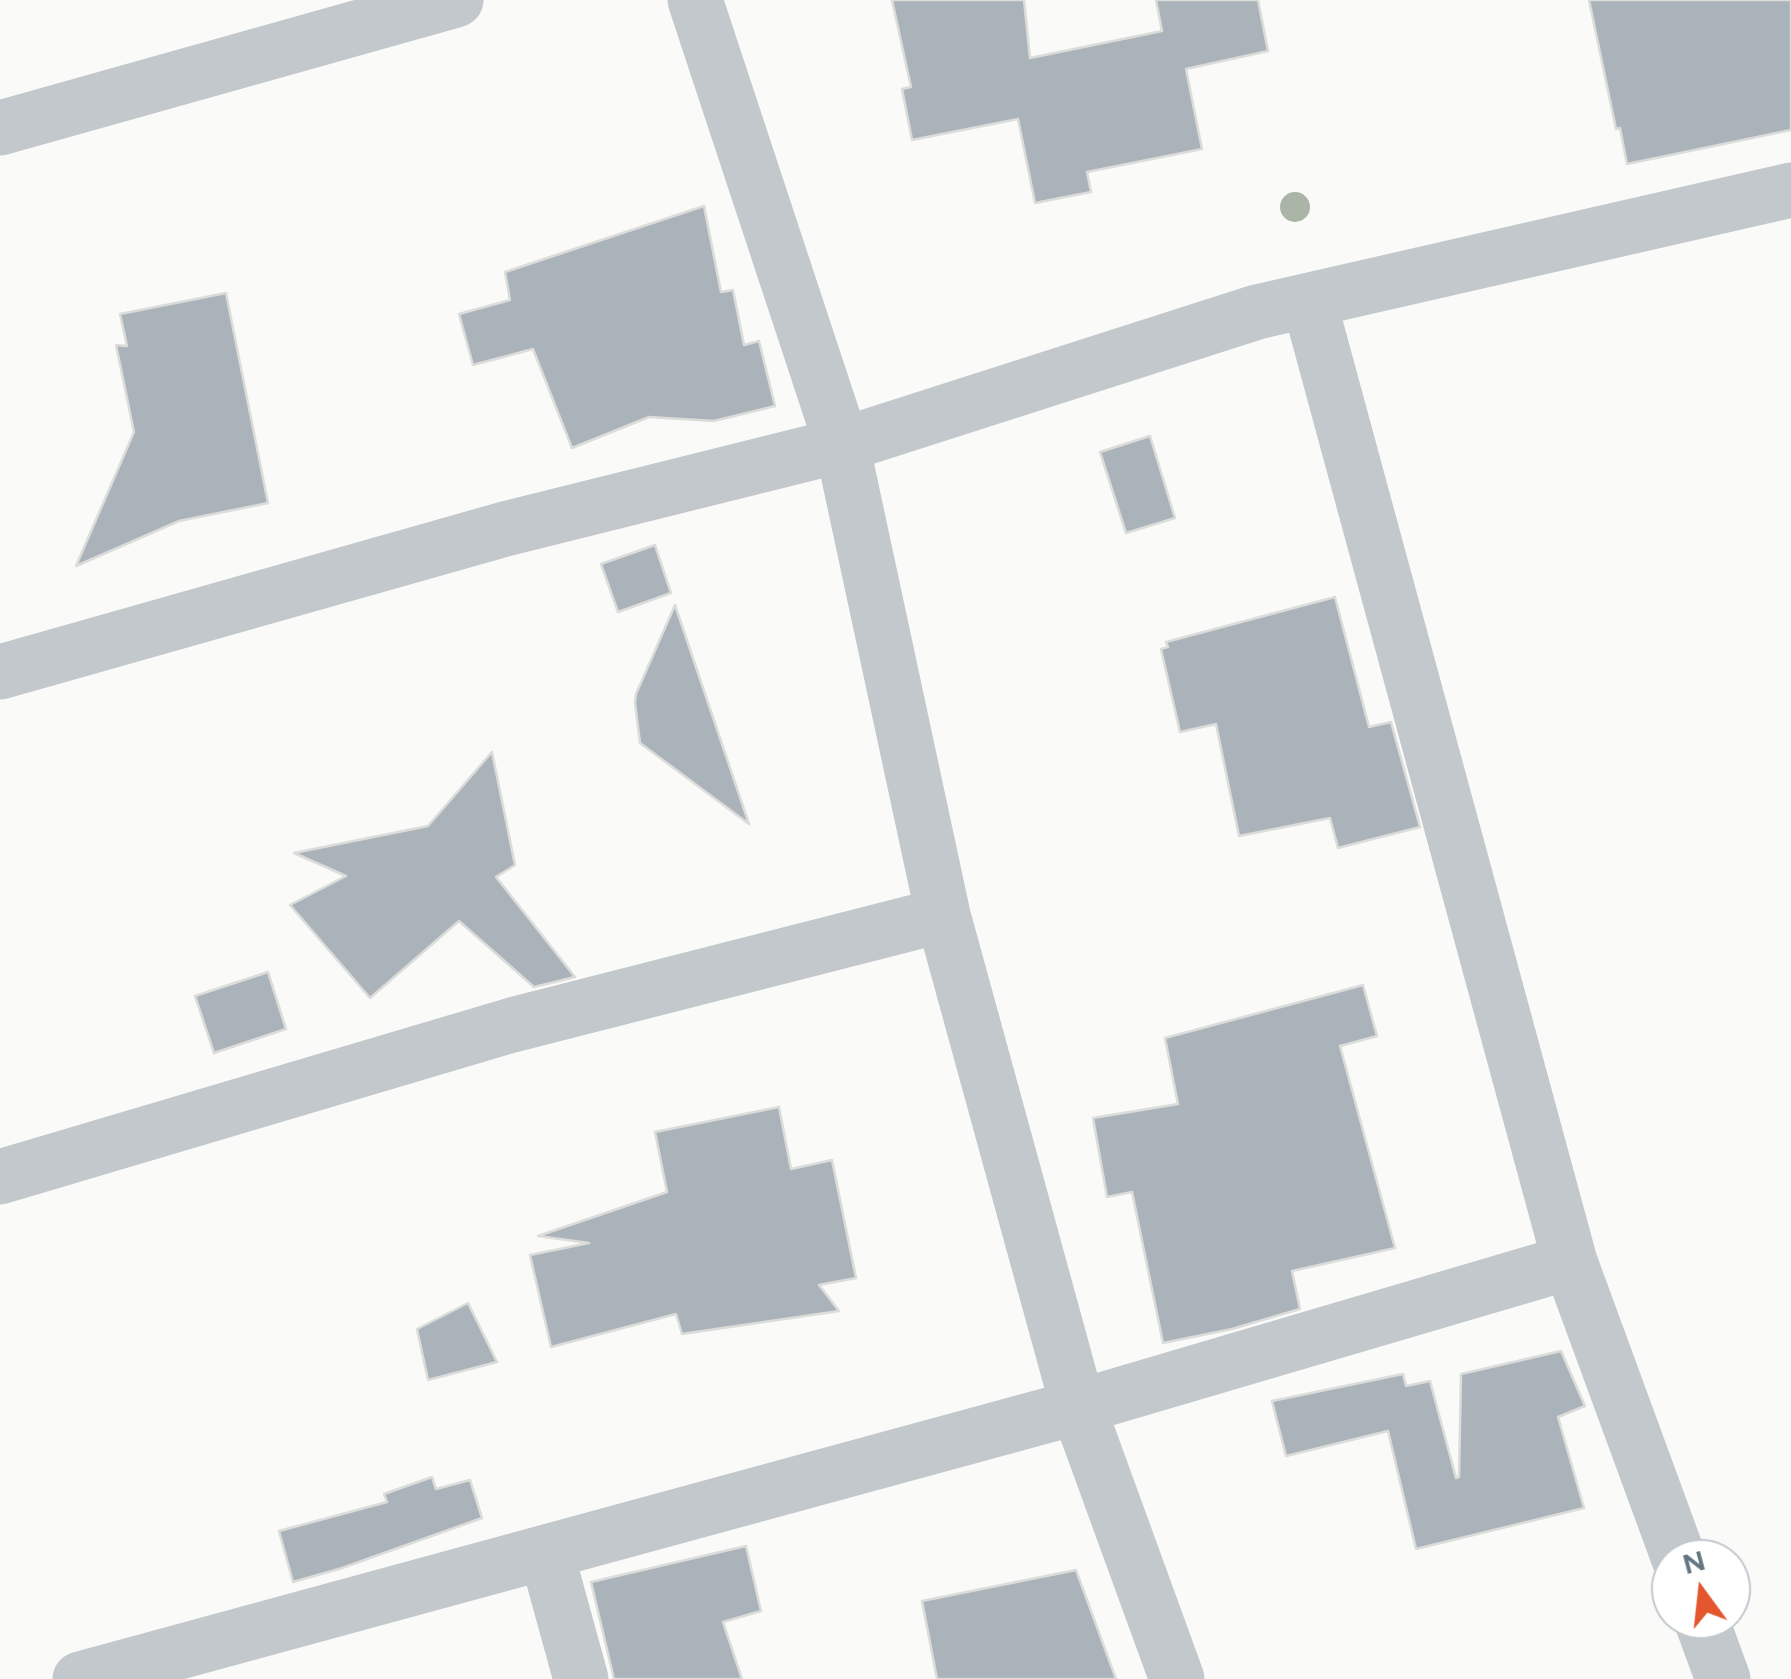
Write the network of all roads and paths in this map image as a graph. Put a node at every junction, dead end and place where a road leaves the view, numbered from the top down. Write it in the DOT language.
graph roads {
  1 [pos="456,0"];
  2 [pos="696,0"];
  3 [pos="0,128"];
  4 [pos="1791,190"];
  5 [pos="1309,301"];
  6 [pos="842,445"];
  7 [pos="0,672"];
  8 [pos="943,915"];
  9 [pos="0,1177"];
  10 [pos="1570,1262"];
  11 [pos="1078,1407"];
  12 [pos="1672,1539"];
  13 [pos="546,1552"];
  14 [pos="1708,1639"];
  15 [pos="80,1679"];
  16 [pos="581,1679"];
  17 [pos="1177,1679"];
  18 [pos="1723,1679"];
  1 -- 3 [label="street"];
  2 -- 6 [label="street"];
  4 -- 5 [label="street"];
  5 -- 6 [label="street"];
  5 -- 10 [label="street"];
  6 -- 7 [label="street"];
  6 -- 8 [label="street"];
  8 -- 9 [label="street"];
  8 -- 11 [label="street"];
  10 -- 11 [label="street"];
  10 -- 12 [label="street"];
  11 -- 13 [label="street"];
  11 -- 17 [label="street"];
  13 -- 15 [label="street"];
  13 -- 16 [label="street"];
  14 -- 18 [label="street"];
}
